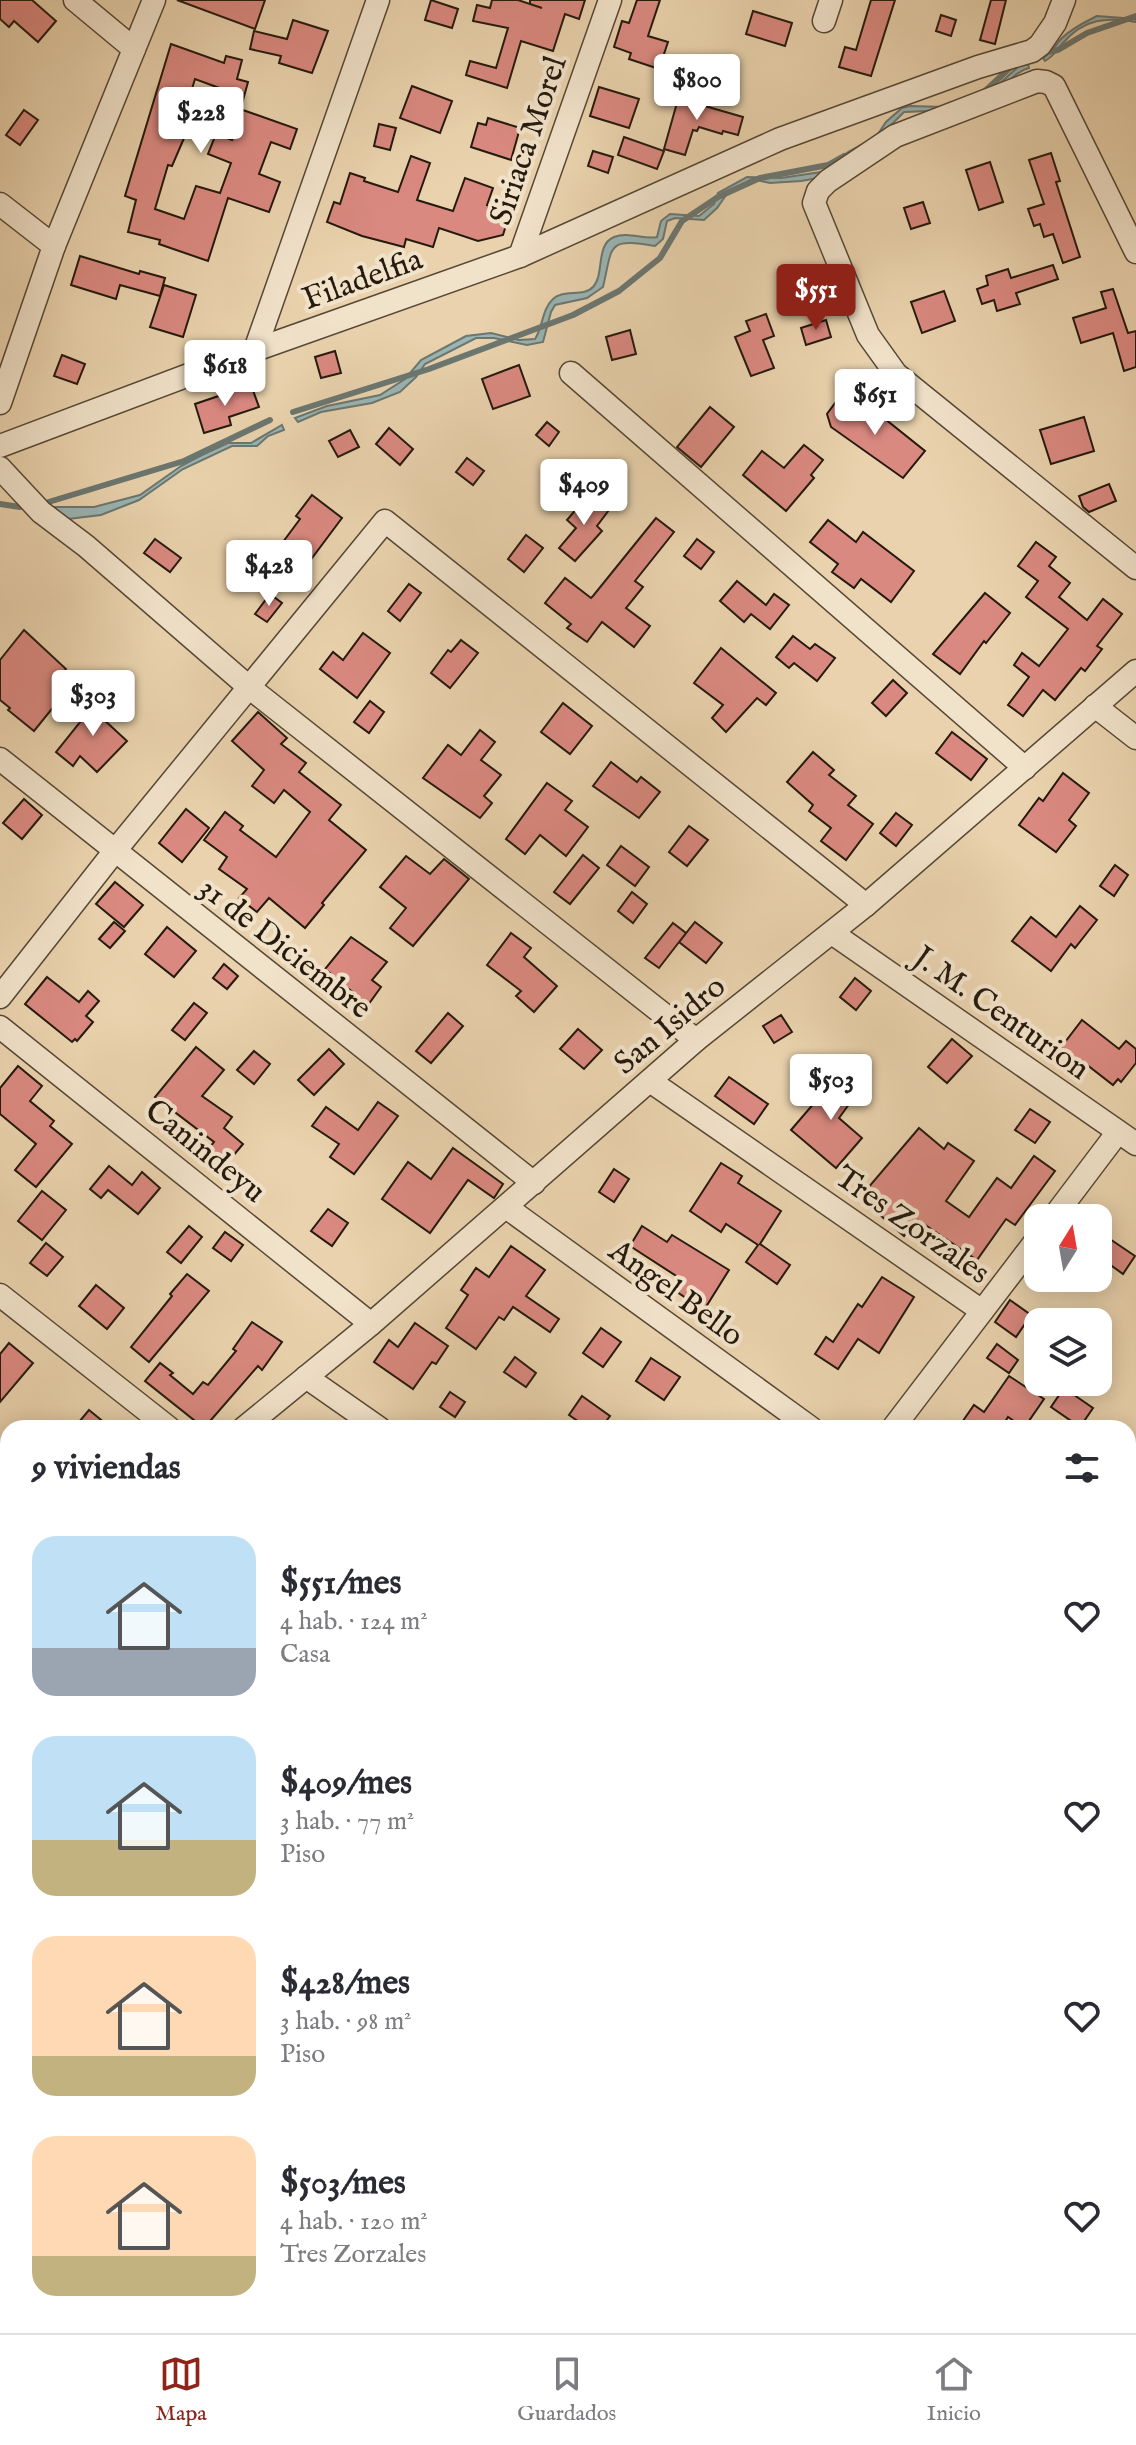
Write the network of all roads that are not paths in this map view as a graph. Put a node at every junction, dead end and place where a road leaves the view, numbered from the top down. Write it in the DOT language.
graph roads {
  1 [pos="75,0"];
  2 [pos="154,0"];
  3 [pos="378,0"];
  4 [pos="610,0"];
  5 [pos="1064,0"];
  6 [pos="134,49"];
  7 [pos="0,204"];
  8 [pos="54,246"];
  9 [pos="1136,252"];
  10 [pos="520,256"];
  11 [pos="255,350"];
  12 [pos="571,373"];
  13 [pos="0,403"];
  14 [pos="0,446"];
  15 [pos="0,468"];
  16 [pos="1136,568"];
  17 [pos="1136,671"];
  18 [pos="250,688"];
  19 [pos="1095,706"];
  20 [pos="1136,738"];
  21 [pos="0,759"];
  22 [pos="1025,768"];
  23 [pos="114,852"];
  24 [pos="866,905"];
  25 [pos="832,933"];
  26 [pos="0,997"];
  27 [pos="0,1027"];
  28 [pos="696,1040"];
  29 [pos="650,1081"];
  30 [pos="1127,1138"];
  31 [pos="534,1183"];
  32 [pos="1066,1204"];
  33 [pos="506,1207"];
  34 [pos="1024,1256"];
  35 [pos="0,1295"];
  36 [pos="982,1311"];
  37 [pos="371,1324"];
  38 [pos="306,1377"];
  39 [pos="159,1420"];
  40 [pos="254,1420"];
  41 [pos="368,1420"];
  42 [pos="800,1420"];
  43 [pos="899,1420"];
  1 -- 6 [label="street"];
  2 -- 6 [label="street"];
  3 -- 11 [label="street"];
  4 -- 10 [label="street, Siriaca Morel"];
  5 -- 10 [label="street, Filadelfia"];
  6 -- 8 [label="street"];
  7 -- 8 [label="street"];
  8 -- 13 [label="street"];
  9 -- 16 [label="street"];
  10 -- 11 [label="street, Filadelfia"];
  11 -- 14 [label="street, Filadelfia"];
  12 -- 22 [label="street"];
  15 -- 18 [label="street"];
  17 -- 19 [label="street, San Isidro"];
  18 -- 23 [label="street"];
  18 -- 24 [label="street"];
  18 -- 28 [label="street"];
  19 -- 20 [label="street"];
  19 -- 22 [label="street, San Isidro"];
  21 -- 23 [label="street, 31 de Diciembre"];
  22 -- 24 [label="street, San Isidro"];
  23 -- 26 [label="street"];
  23 -- 31 [label="street, 31 de Diciembre"];
  24 -- 25 [label="street, San Isidro"];
  25 -- 28 [label="street, San Isidro"];
  25 -- 30 [label="street, J. M. Centurion"];
  27 -- 37 [label="street, Canindeyu"];
  28 -- 29 [label="street, San Isidro"];
  29 -- 31 [label="street, San Isidro"];
  29 -- 36 [label="street, Tres Zorzales"];
  30 -- 32 [label="street"];
  31 -- 33 [label="street, San Isidro"];
  33 -- 37 [label="street, San Isidro"];
  33 -- 42 [label="street, Angel Bello"];
  34 -- 36 [label="street"];
  35 -- 39 [label="street"];
  36 -- 43 [label="street"];
  37 -- 38 [label="street, San Isidro"];
  38 -- 40 [label="street, San Isidro"];
  38 -- 41 [label="street"];
}
